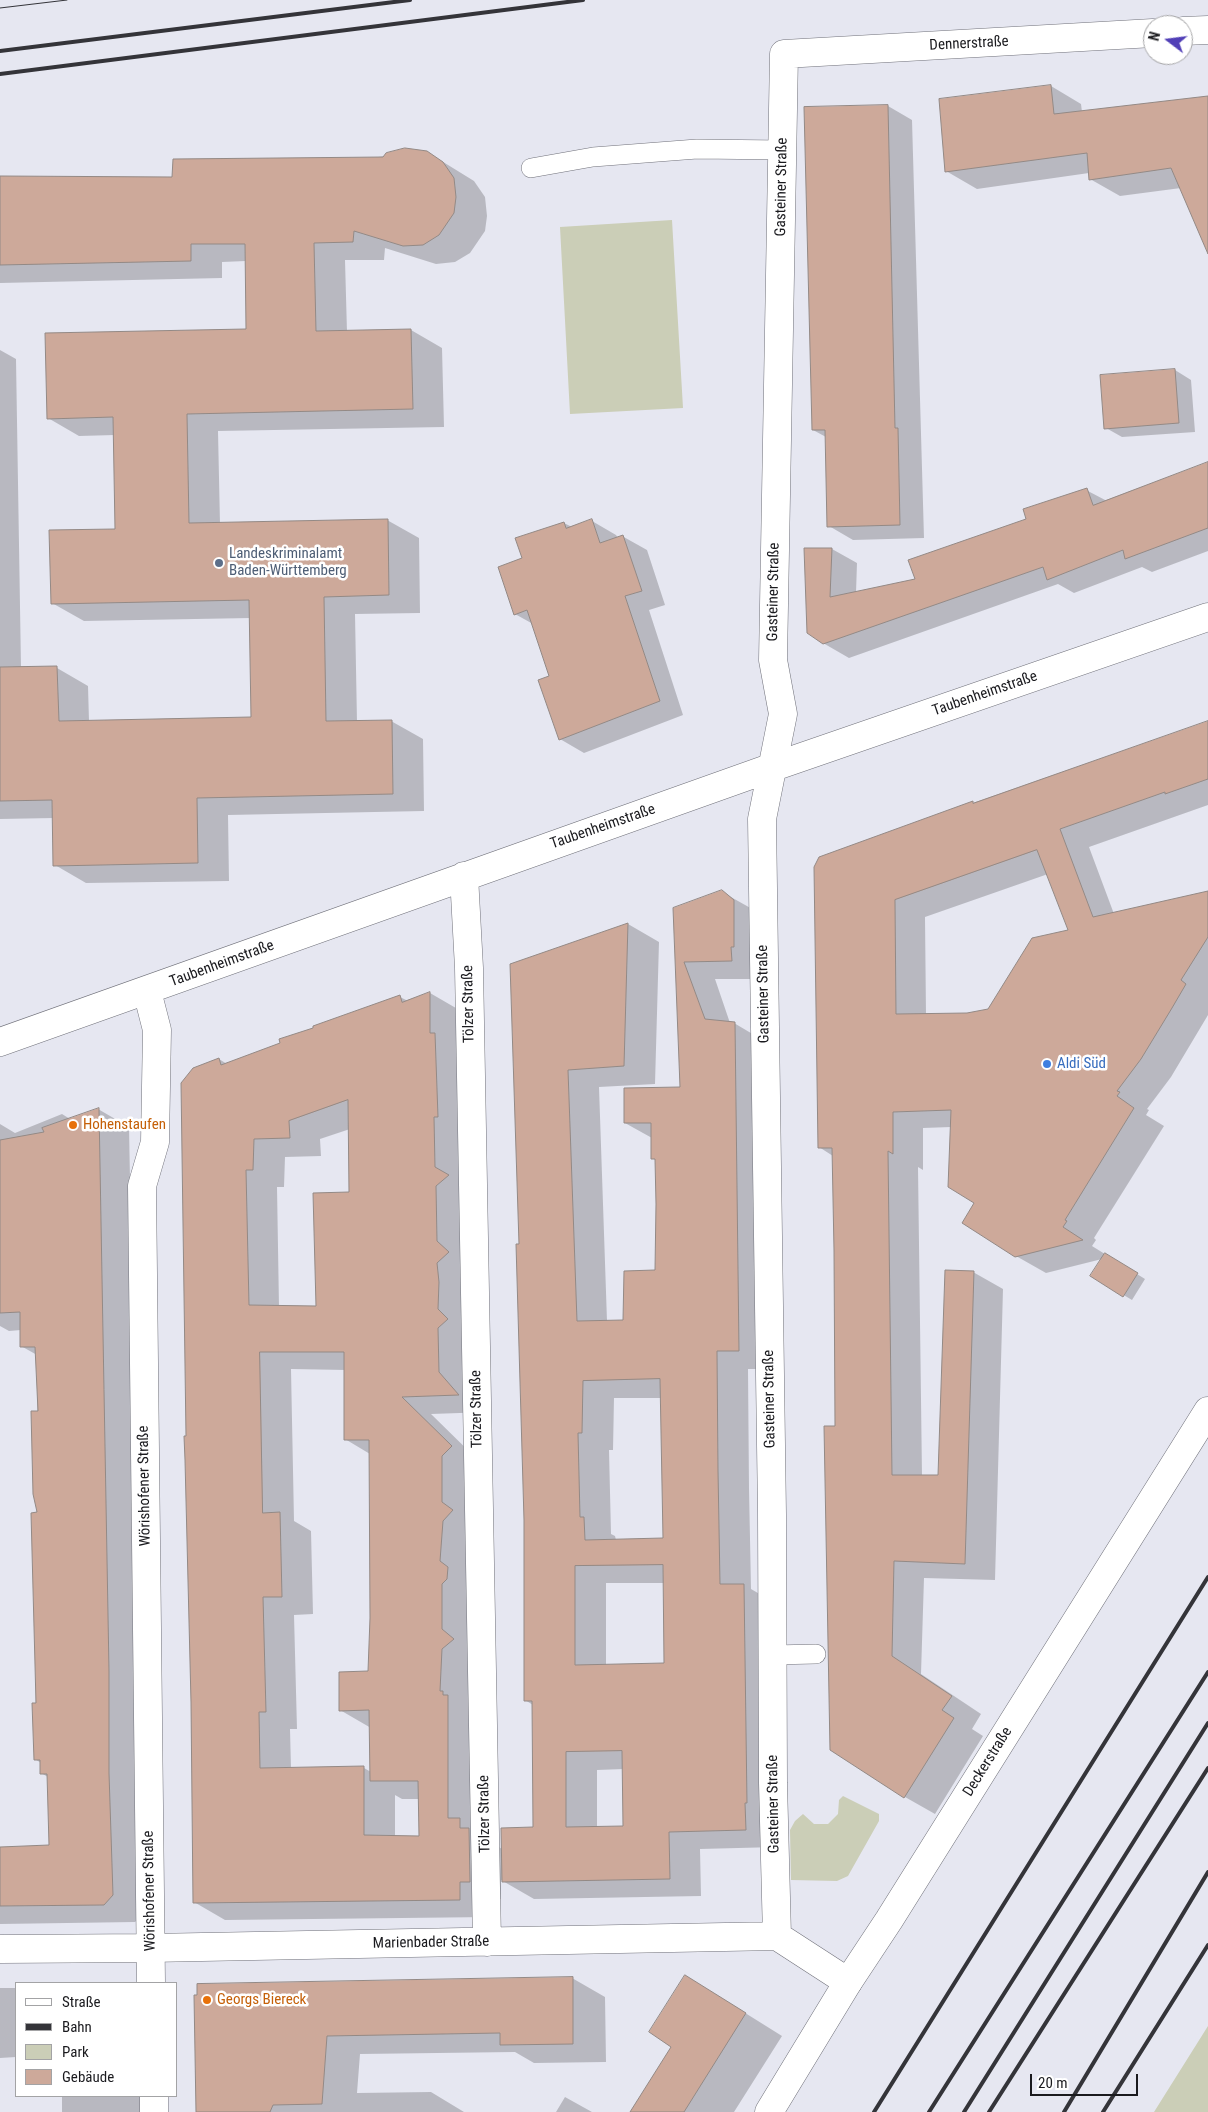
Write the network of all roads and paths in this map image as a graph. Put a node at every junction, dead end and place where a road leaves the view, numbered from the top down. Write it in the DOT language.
graph roads {
  1 [pos="1208,30"];
  2 [pos="1193,31"];
  3 [pos="1143,34"];
  4 [pos="784,54"];
  5 [pos="782,150"];
  6 [pos="531,168"];
  7 [pos="1208,617"];
  8 [pos="773,767"];
  9 [pos="464,876"];
  10 [pos="147,991"];
  11 [pos="0,1042"];
  12 [pos="1208,1411"];
  13 [pos="816,1654"];
  14 [pos="773,1655"];
  15 [pos="777,1936"];
  16 [pos="487,1942"];
  17 [pos="150,1948"];
  18 [pos="0,1949"];
  19 [pos="151,1982"];
  20 [pos="848,1982"];
  21 [pos="154,2097"];
  22 [pos="154,2112"];
  23 [pos="768,2112"];
  1 -- 2 [label="street"];
  3 -- 4 [label="street, Dennerstraße"];
  4 -- 5 [label="street, Gasteiner Straße"];
  5 -- 6 [label="lane"];
  5 -- 8 [label="street, Gasteiner Straße"];
  7 -- 8 [label="street, Taubenheimstraße"];
  8 -- 9 [label="street, Taubenheimstraße"];
  8 -- 14 [label="street, Gasteiner Straße"];
  9 -- 10 [label="street, Taubenheimstraße"];
  9 -- 16 [label="street, Tölzer Straße"];
  10 -- 11 [label="street, Taubenheimstraße"];
  10 -- 17 [label="street, Wörishofener Straße"];
  12 -- 20 [label="street, Deckerstraße"];
  13 -- 14 [label="lane"];
  14 -- 15 [label="street, Gasteiner Straße"];
  15 -- 16 [label="street, Marienbader Straße"];
  15 -- 20 [label="street"];
  16 -- 17 [label="street, Marienbader Straße"];
  17 -- 18 [label="street, Marienbader Straße"];
  17 -- 19 [label="street, Wörishofener Straße"];
  20 -- 23 [label="street, Deckerstraße"];
  21 -- 22 [label="street"];
}
